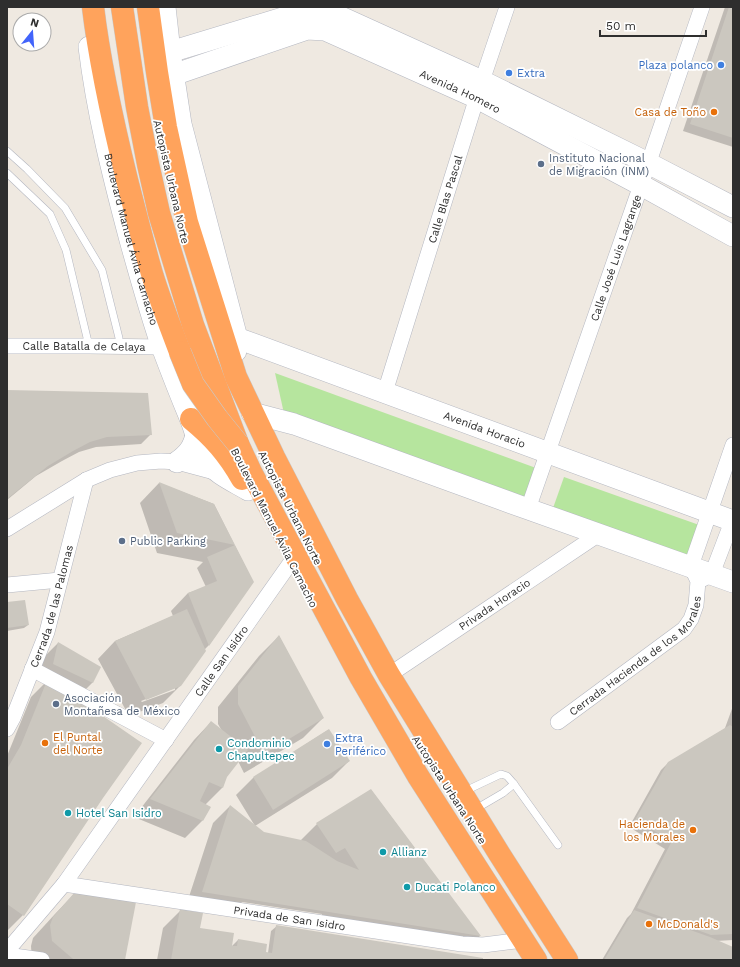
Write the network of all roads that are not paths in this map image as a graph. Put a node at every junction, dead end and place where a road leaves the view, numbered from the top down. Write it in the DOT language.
graph roads {
  1 [pos="84,7"];
  2 [pos="93,7"];
  3 [pos="113,7"];
  4 [pos="122,7"];
  5 [pos="140,7"];
  6 [pos="148,7"];
  7 [pos="165,7"];
  8 [pos="507,7"];
  9 [pos="702,7"];
  10 [pos="319,16"];
  11 [pos="170,52"];
  12 [pos="173,75"];
  13 [pos="480,89"];
  14 [pos="7,151"];
  15 [pos="648,163"];
  16 [pos="7,173"];
  17 [pos="641,185"];
  18 [pos="733,207"];
  19 [pos="733,236"];
  20 [pos="7,338"];
  21 [pos="237,338"];
  22 [pos="88,342"];
  23 [pos="119,342"];
  24 [pos="160,342"];
  25 [pos="7,346"];
  26 [pos="233,369"];
  27 [pos="385,392"];
  28 [pos="252,413"];
  29 [pos="194,427"];
  30 [pos="238,444"];
  31 [pos="733,445"];
  32 [pos="547,453"];
  33 [pos="177,462"];
  34 [pos="221,474"];
  35 [pos="86,480"];
  36 [pos="254,497"];
  37 [pos="528,509"];
  38 [pos="710,512"];
  39 [pos="733,520"];
  40 [pos="7,529"];
  41 [pos="599,534"];
  42 [pos="291,562"];
  43 [pos="700,574"];
  44 [pos="60,580"];
  45 [pos="733,582"];
  46 [pos="7,585"];
  47 [pos="32,669"];
  48 [pos="389,675"];
  49 [pos="558,722"];
  50 [pos="7,730"];
  51 [pos="166,740"];
  52 [pos="514,784"];
  53 [pos="462,792"];
  54 [pos="473,811"];
  55 [pos="558,845"];
  56 [pos="64,884"];
  57 [pos="515,941"];
  58 [pos="7,950"];
  59 [pos="7,954"];
  60 [pos="42,960"];
  61 [pos="527,960"];
  62 [pos="536,960"];
  63 [pos="558,960"];
  64 [pos="567,960"];
  1 -- 24 [label="street, Boulevard Manuel Ávila Camacho"];
  2 -- 30 [label="highway, bridge"];
  3 -- 36 [label="highway, Boulevard Manuel Ávila Camacho"];
  4 -- 30 [label="highway, Autopista Urbana Norte"];
  5 -- 63 [label="highway, Autopista Urbana Norte"];
  6 -- 26 [label="highway"];
  7 -- 11 [label="street"];
  8 -- 13 [label="street, Calle Blas Pascal"];
  9 -- 15 [label="street, Calle José Luis Lagrange"];
  10 -- 11 [label="street"];
  10 -- 12 [label="street"];
  10 -- 13 [label="street, Avenida Homero"];
  11 -- 12 [label="street"];
  12 -- 21 [label="street"];
  13 -- 15 [label="street, Avenida Homero"];
  13 -- 17 [label="street, Avenida Homero"];
  13 -- 27 [label="street, Calle Blas Pascal"];
  14 -- 23 [label="lane"];
  15 -- 17 [label="street, Calle José Luis Lagrange"];
  15 -- 18 [label="street, Avenida Homero"];
  16 -- 22 [label="lane"];
  17 -- 19 [label="street, Avenida Homero"];
  17 -- 32 [label="street, Calle José Luis Lagrange"];
  20 -- 22 [label="street, Calle Batalla de Celaya"];
  21 -- 26 [label="street"];
  21 -- 27 [label="street, Avenida Horacio"];
  22 -- 23 [label="street, Calle Batalla de Celaya"];
  22 -- 25 [label="street, Calle Batalla de Celaya"];
  23 -- 24 [label="street, Calle Batalla de Celaya"];
  24 -- 29 [label="street, Boulevard Manuel Ávila Camacho"];
  26 -- 28 [label="highway"];
  27 -- 32 [label="street, Avenida Horacio"];
  28 -- 37 [label="street"];
  28 -- 48 [label="highway"];
  29 -- 33 [label="street"];
  29 -- 34 [label="street, Boulevard Manuel Ávila Camacho"];
  29 -- 36 [label="highway"];
  30 -- 62 [label="highway, Autopista Urbana Norte"];
  31 -- 38 [label="street"];
  32 -- 37 [label="street, Calle José Luis Lagrange"];
  32 -- 38 [label="street, Avenida Horacio"];
  33 -- 34 [label="street"];
  33 -- 35 [label="street"];
  34 -- 36 [label="street, Boulevard Manuel Ávila Camacho"];
  35 -- 40 [label="street"];
  35 -- 44 [label="street, Cerrada de las Palomas"];
  36 -- 42 [label="highway, Boulevard Manuel Ávila Camacho"];
  37 -- 41 [label="street"];
  38 -- 39 [label="street, Avenida Horacio"];
  38 -- 43 [label="street"];
  39 -- 43 [label="street"];
  41 -- 43 [label="street"];
  41 -- 48 [label="street, Privada Horacio"];
  42 -- 51 [label="street, Calle San Isidro"];
  42 -- 57 [label="highway, Boulevard Manuel Ávila Camacho"];
  43 -- 45 [label="street"];
  43 -- 49 [label="street, Cerrada Hacienda de los Morales"];
  44 -- 46 [label="street"];
  44 -- 47 [label="street, Cerrada de las Palomas"];
  47 -- 50 [label="street, Cerrada de las Palomas"];
  47 -- 51 [label="street"];
  48 -- 53 [label="highway"];
  51 -- 56 [label="street, Calle San Isidro"];
  52 -- 53 [label="lane"];
  52 -- 54 [label="lane"];
  52 -- 55 [label="lane"];
  53 -- 54 [label="highway"];
  54 -- 64 [label="highway"];
  56 -- 57 [label="street, Privada de San Isidro"];
  56 -- 58 [label="street, Calle San Isidro"];
  57 -- 61 [label="highway, Boulevard Manuel Ávila Camacho"];
  59 -- 60 [label="street"];
}
